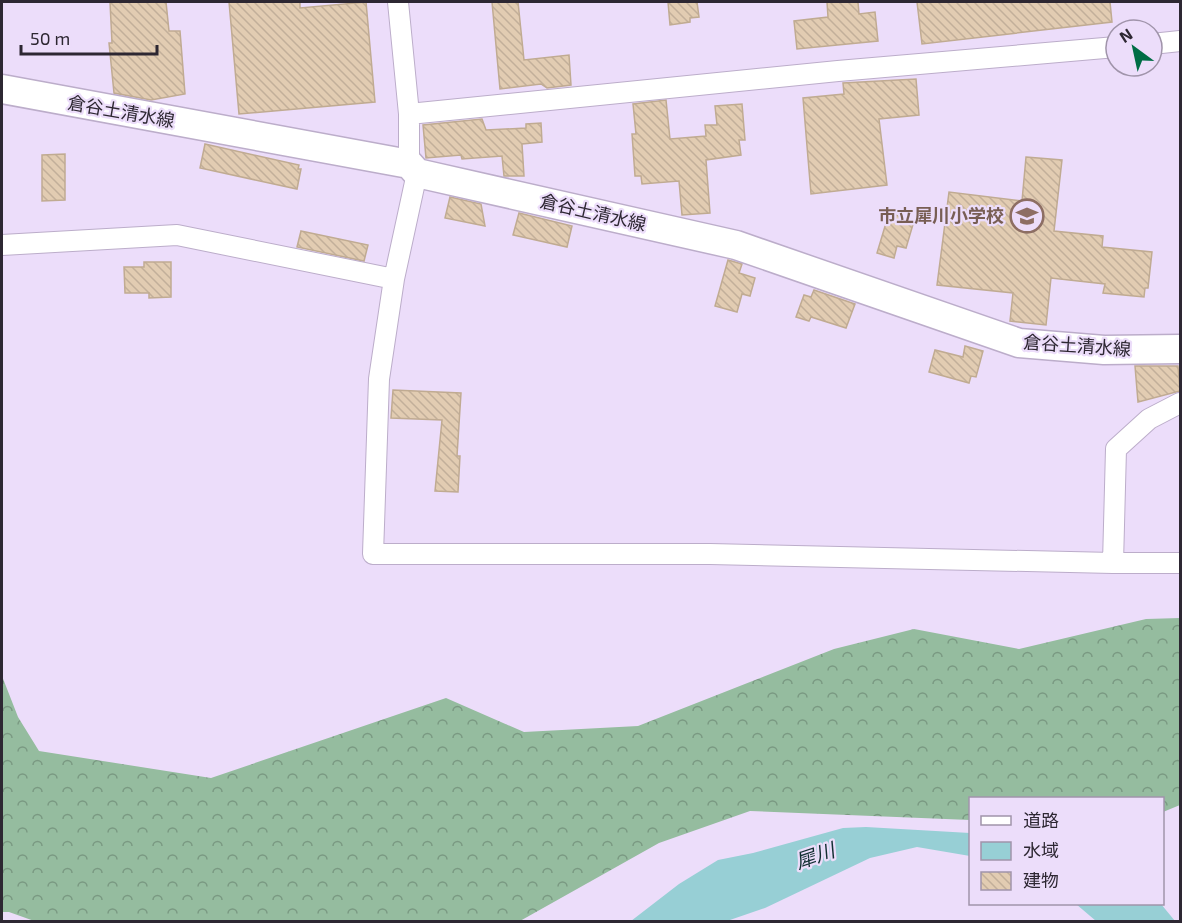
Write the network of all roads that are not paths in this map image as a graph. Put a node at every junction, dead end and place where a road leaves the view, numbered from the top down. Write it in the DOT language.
graph roads {
  1 [pos="398,2"];
  2 [pos="1180,41"];
  3 [pos="1164,43"];
  4 [pos="1104,48"];
  5 [pos="2,89"];
  6 [pos="409,114"];
  7 [pos="413,168"];
  8 [pos="2,245"];
  9 [pos="394,279"];
  10 [pos="1180,350"];
  11 [pos="1180,404"];
  12 [pos="1113,563"];
  13 [pos="1180,563"];
  1 -- 6 [label="street"];
  2 -- 3 [label="street"];
  4 -- 6 [label="street"];
  5 -- 7 [label="main road, 倉谷土清水線"];
  6 -- 7 [label="street"];
  7 -- 9 [label="street"];
  7 -- 10 [label="main road, 倉谷土清水線"];
  8 -- 9 [label="street"];
  9 -- 12 [label="street"];
  11 -- 12 [label="street"];
  12 -- 13 [label="street"];
}
